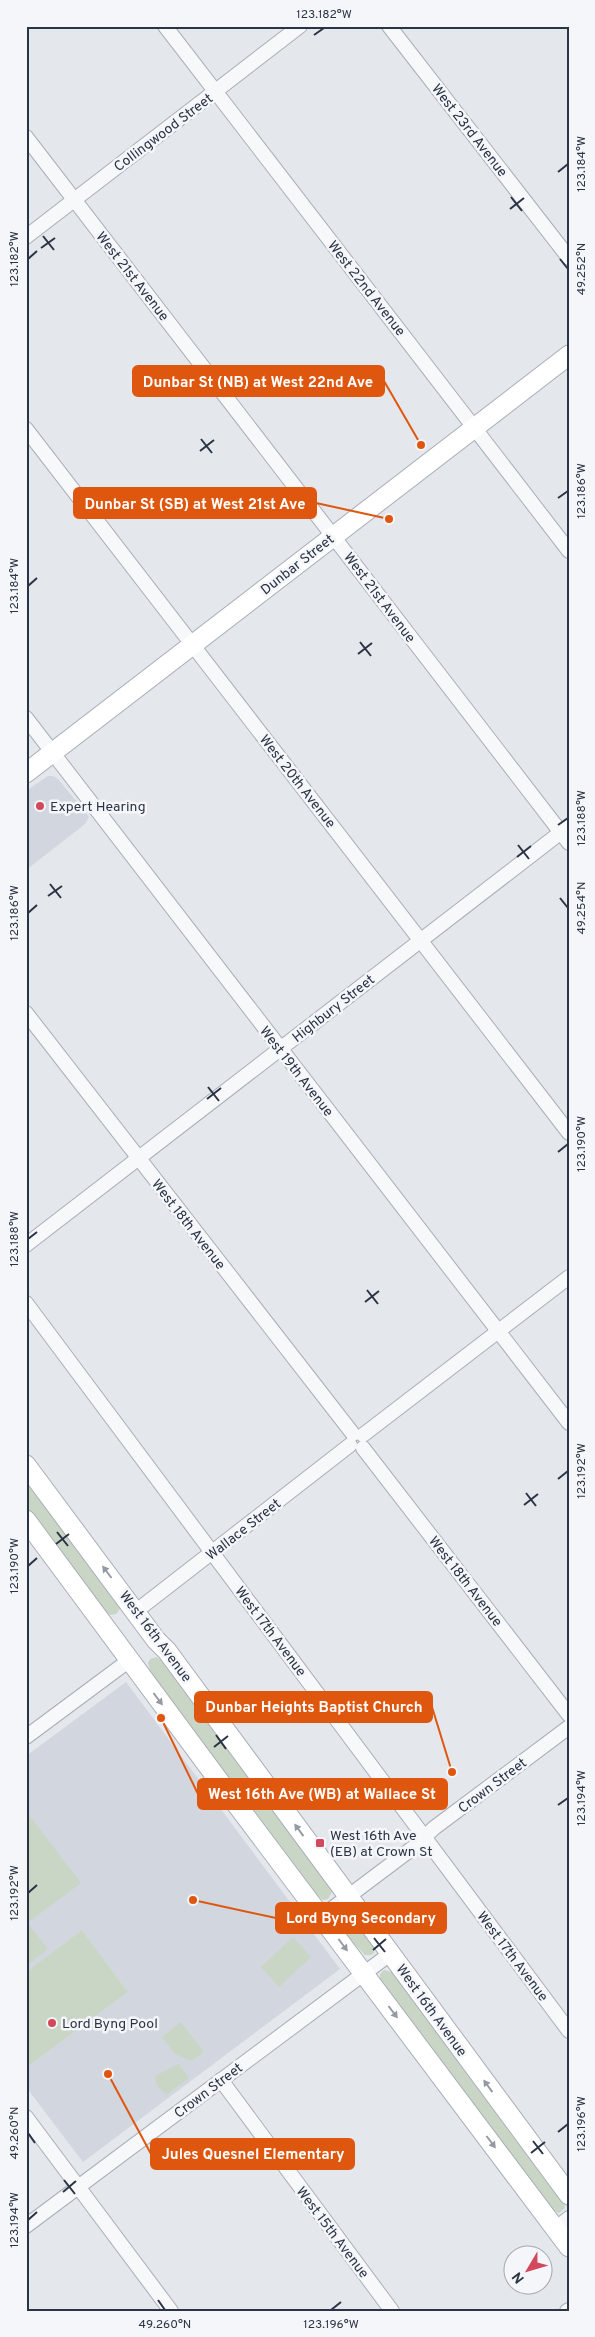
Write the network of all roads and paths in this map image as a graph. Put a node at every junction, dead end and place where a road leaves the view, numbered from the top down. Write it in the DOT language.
graph roads {
  1 [pos="165,26"];
  2 [pos="300,26"];
  3 [pos="389,26"];
  4 [pos="215,92"];
  5 [pos="26,137"];
  6 [pos="74,200"];
  7 [pos="26,237"];
  8 [pos="569,258"];
  9 [pos="569,355"];
  10 [pos="26,429"];
  11 [pos="474,429"];
  12 [pos="333,536"];
  13 [pos="569,551"];
  14 [pos="192,644"];
  15 [pos="26,718"];
  16 [pos="52,752"];
  17 [pos="26,773"];
  18 [pos="566,834"];
  19 [pos="421,941"];
  20 [pos="26,1013"];
  21 [pos="280,1049"];
  22 [pos="569,1133"];
  23 [pos="139,1158"];
  24 [pos="26,1245"];
  25 [pos="569,1277"];
  26 [pos="26,1303"];
  27 [pos="499,1332"];
  28 [pos="569,1423"];
  29 [pos="357,1441"];
  30 [pos="26,1465"];
  31 [pos="26,1520"];
  32 [pos="212,1553"];
  33 [pos="135,1612"];
  34 [pos="131,1659"];
  35 [pos="569,1715"];
  36 [pos="569,1727"];
  37 [pos="26,1737"];
  38 [pos="424,1838"];
  39 [pos="349,1897"];
  40 [pos="322,1917"];
  41 [pos="390,1954"];
  42 [pos="364,1973"];
  43 [pos="569,2031"];
  44 [pos="221,2080"];
  45 [pos="26,2117"];
  46 [pos="78,2186"];
  47 [pos="569,2195"];
  48 [pos="562,2223"];
  49 [pos="26,2226"];
  50 [pos="569,2247"];
  51 [pos="171,2311"];
  52 [pos="392,2311"];
  1 -- 4 [label="street, West 22nd Avenue"];
  2 -- 4 [label="street, Collingwood Street"];
  3 -- 8 [label="street, West 23rd Avenue"];
  4 -- 6 [label="street, Collingwood Street"];
  4 -- 11 [label="street, West 22nd Avenue"];
  5 -- 6 [label="street, West 21st Avenue"];
  6 -- 7 [label="street, Collingwood Street"];
  6 -- 12 [label="street, West 21st Avenue"];
  9 -- 11 [label="main road, Dunbar Street"];
  10 -- 14 [label="street, West 20th Avenue"];
  11 -- 12 [label="main road, Dunbar Street"];
  11 -- 13 [label="street, West 22nd Avenue"];
  12 -- 14 [label="main road, Dunbar Street"];
  12 -- 18 [label="street, West 21st Avenue"];
  14 -- 16 [label="main road, Dunbar Street"];
  14 -- 19 [label="street, West 20th Avenue"];
  15 -- 16 [label="street, West 19th Avenue"];
  16 -- 17 [label="main road, Dunbar Street"];
  16 -- 21 [label="street, West 19th Avenue"];
  18 -- 19 [label="street, Highbury Street"];
  19 -- 21 [label="street, Highbury Street"];
  19 -- 22 [label="street, West 20th Avenue"];
  20 -- 23 [label="street, West 18th Avenue"];
  21 -- 23 [label="street, Highbury Street"];
  21 -- 27 [label="street, West 19th Avenue"];
  23 -- 24 [label="street, Highbury Street"];
  23 -- 29 [label="street, West 18th Avenue"];
  25 -- 27 [label="street, Wallace Street"];
  26 -- 32 [label="street, West 17th Avenue"];
  27 -- 28 [label="street, West 19th Avenue"];
  27 -- 29 [label="street, Wallace Street"];
  29 -- 32 [label="street, Wallace Street"];
  29 -- 35 [label="street, West 18th Avenue"];
  33 -- 30 [label="main road, West 16th Avenue, one-way"];
  31 -- 34 [label="main road"];
  32 -- 33 [label="street, Wallace Street"];
  32 -- 38 [label="street, West 17th Avenue"];
  39 -- 33 [label="main road, West 16th Avenue, one-way"];
  34 -- 37 [label="street"];
  34 -- 40 [label="main road, one-way"];
  36 -- 38 [label="street, Crown Street"];
  38 -- 39 [label="street, Crown Street"];
  38 -- 43 [label="street, West 17th Avenue"];
  39 -- 40 [label="street, Crown Street"];
  39 -- 41 [label="main road, West 16th Avenue"];
  40 -- 42 [label="main road, one-way"];
  41 -- 42 [label="street, Crown Street"];
  47 -- 41 [label="main road, West 16th Avenue, one-way"];
  42 -- 44 [label="street, Crown Street"];
  42 -- 48 [label="main road, one-way"];
  44 -- 46 [label="street, Crown Street"];
  44 -- 52 [label="street, West 15th Avenue"];
  45 -- 46 [label="street"];
  46 -- 49 [label="street, Crown Street"];
  46 -- 51 [label="street"];
  48 -- 50 [label="main road"];
}
